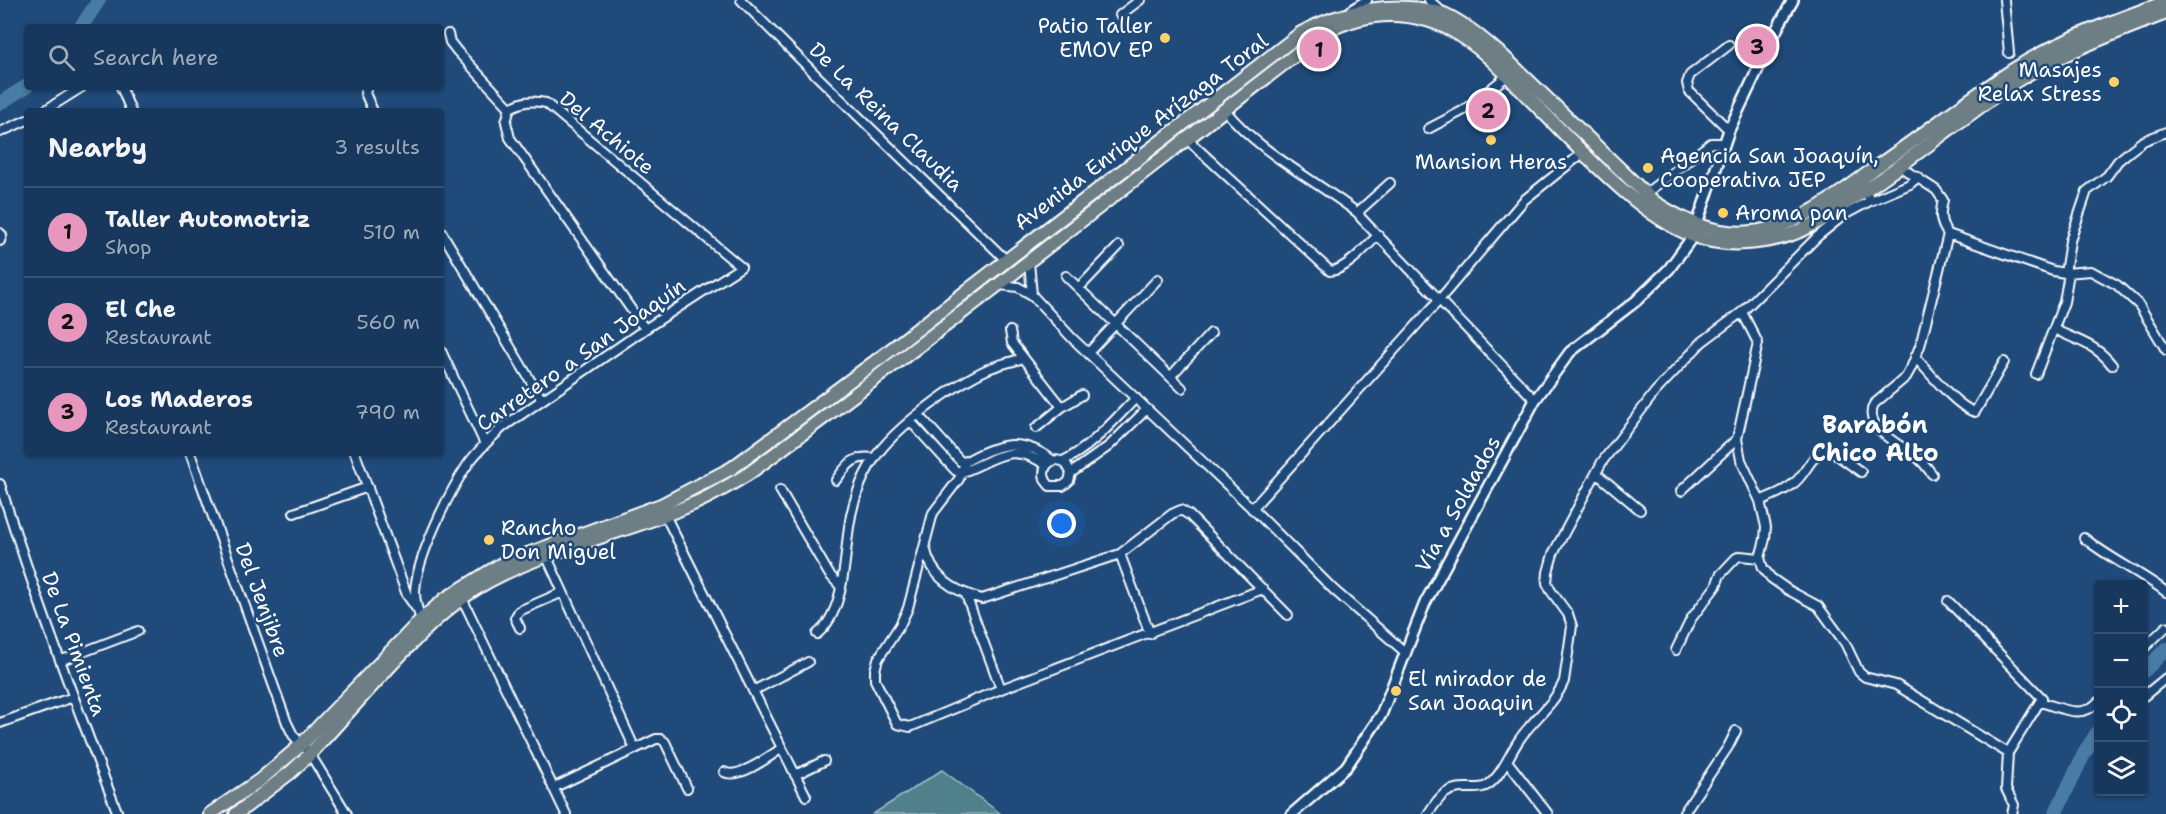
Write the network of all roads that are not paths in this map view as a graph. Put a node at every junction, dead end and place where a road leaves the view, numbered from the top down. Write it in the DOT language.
graph roads {
  1 [pos="741,0"];
  2 [pos="1140,0"];
  3 [pos="1367,0"];
  4 [pos="1429,0"];
  5 [pos="1793,0"];
  6 [pos="2004,0"];
  7 [pos="2166,2"];
  8 [pos="1352,10"];
  9 [pos="1444,14"];
  10 [pos="2166,14"];
  11 [pos="1120,15"];
  12 [pos="448,34"];
  13 [pos="1729,45"];
  14 [pos="2009,53"];
  15 [pos="1507,76"];
  16 [pos="77,90"];
  17 [pos="122,90"];
  18 [pos="366,90"];
  19 [pos="1227,90"];
  20 [pos="1230,106"];
  21 [pos="49,108"];
  22 [pos="130,108"];
  23 [pos="372,108"];
  24 [pos="510,108"];
  25 [pos="24,121"];
  26 [pos="1428,129"];
  27 [pos="1729,130"];
  28 [pos="0,132"];
  29 [pos="2166,132"];
  30 [pos="1187,139"];
  31 [pos="1725,143"];
  32 [pos="1584,152"];
  33 [pos="1899,166"];
  34 [pos="1918,177"];
  35 [pos="1390,183"];
  36 [pos="1865,190"];
  37 [pos="1645,194"];
  38 [pos="1359,214"];
  39 [pos="1696,231"];
  40 [pos="0,233"];
  41 [pos="1948,234"];
  42 [pos="444,236"];
  43 [pos="1378,236"];
  44 [pos="0,241"];
  45 [pos="1119,246"];
  46 [pos="1006,260"];
  47 [pos="1029,262"];
  48 [pos="741,267"];
  49 [pos="2067,273"];
  50 [pos="1066,276"];
  51 [pos="1158,279"];
  52 [pos="1000,285"];
  53 [pos="1078,288"];
  54 [pos="1032,295"];
  55 [pos="1440,299"];
  56 [pos="1742,312"];
  57 [pos="1117,323"];
  58 [pos="645,329"];
  59 [pos="2054,329"];
  60 [pos="1010,331"];
  61 [pos="1211,333"];
  62 [pos="2166,351"];
  63 [pos="1088,353"];
  64 [pos="444,357"];
  65 [pos="1916,357"];
  66 [pos="1023,358"];
  67 [pos="2004,362"];
  68 [pos="2112,365"];
  69 [pos="2036,374"];
  70 [pos="1171,376"];
  71 [pos="1182,388"];
  72 [pos="1082,395"];
  73 [pos="1136,399"];
  74 [pos="542,400"];
  75 [pos="1535,400"];
  76 [pos="1062,407"];
  77 [pos="1147,409"];
  78 [pos="919,415"];
  79 [pos="910,421"];
  80 [pos="1036,428"];
  81 [pos="1737,439"];
  82 [pos="485,444"];
  83 [pos="191,456"];
  84 [pos="356,456"];
  85 [pos="874,458"];
  86 [pos="1063,460"];
  87 [pos="965,462"];
  88 [pos="1049,463"];
  89 [pos="1071,472"];
  90 [pos="1861,472"];
  91 [pos="960,473"];
  92 [pos="1596,473"];
  93 [pos="1932,474"];
  94 [pos="836,480"];
  95 [pos="0,484"];
  96 [pos="368,487"];
  97 [pos="780,490"];
  98 [pos="1681,491"];
  99 [pos="1760,501"];
  100 [pos="1252,509"];
  101 [pos="663,510"];
  102 [pos="1640,510"];
  103 [pos="294,513"];
  104 [pos="2084,538"];
  105 [pos="925,541"];
  106 [pos="1120,554"];
  107 [pos="546,555"];
  108 [pos="1760,558"];
  109 [pos="840,586"];
  110 [pos="1263,589"];
  111 [pos="563,592"];
  112 [pos="2166,592"];
  113 [pos="966,595"];
  114 [pos="462,598"];
  115 [pos="1948,601"];
  116 [pos="1288,615"];
  117 [pos="420,619"];
  118 [pos="2166,627"];
  119 [pos="520,628"];
  120 [pos="138,631"];
  121 [pos="817,634"];
  122 [pos="1150,634"];
  123 [pos="2148,644"];
  124 [pos="1676,650"];
  125 [pos="1406,653"];
  126 [pos="62,660"];
  127 [pos="808,662"];
  128 [pos="2166,678"];
  129 [pos="1001,689"];
  130 [pos="753,691"];
  131 [pos="2148,693"];
  132 [pos="73,697"];
  133 [pos="2040,702"];
  134 [pos="2094,706"];
  135 [pos="0,723"];
  136 [pos="1736,731"];
  137 [pos="782,748"];
  138 [pos="636,749"];
  139 [pos="306,750"];
  140 [pos="2008,753"];
  141 [pos="824,761"];
  142 [pos="1507,761"];
  143 [pos="724,772"];
  144 [pos="795,775"];
  145 [pos="553,788"];
  146 [pos="687,788"];
  147 [pos="806,796"];
  148 [pos="118,814"];
  149 [pos="210,814"];
  150 [pos="236,814"];
  151 [pos="347,814"];
  152 [pos="566,814"];
  153 [pos="1292,814"];
  154 [pos="1428,814"];
  155 [pos="1548,814"];
  156 [pos="1683,814"];
  157 [pos="2012,814"];
  1 -- 46 [label="street, De La Reina Claudia"];
  2 -- 11 [label="street"];
  3 -- 8 [label="street"];
  4 -- 9 [label="street"];
  5 -- 27 [label="street, Vía a Soldados"];
  6 -- 14 [label="street"];
  7 -- 36 [label="main road, Avenida Enrique Arízaga Toral"];
  8 -- 9 [label="main road, Avenida Enrique Arízaga Toral"];
  8 -- 19 [label="main road, Avenida Enrique Arízaga Toral"];
  9 -- 37 [label="main road, Avenida Enrique Arízaga Toral"];
  10 -- 33 [label="main road, Avenida Enrique Arízaga Toral"];
  12 -- 24 [label="street"];
  13 -- 27 [label="street"];
  15 -- 20 [label="main road, Avenida Enrique Arízaga Toral"];
  15 -- 26 [label="street"];
  15 -- 32 [label="main road, Avenida Enrique Arízaga Toral"];
  16 -- 21 [label="street"];
  17 -- 22 [label="street"];
  18 -- 23 [label="street"];
  19 -- 20 [label="main road"];
  19 -- 46 [label="main road, Avenida Enrique Arízaga Toral"];
  20 -- 30 [label="main road, Avenida Enrique Arízaga Toral"];
  20 -- 38 [label="street"];
  24 -- 48 [label="street, Del Achiote"];
  24 -- 58 [label="street"];
  25 -- 28 [label="street"];
  27 -- 31 [label="street, Vía a Soldados"];
  29 -- 49 [label="street"];
  30 -- 43 [label="street"];
  30 -- 47 [label="main road, Avenida Enrique Arízaga Toral"];
  31 -- 37 [label="street"];
  31 -- 39 [label="street, Vía a Soldados"];
  32 -- 39 [label="main road, Avenida Enrique Arízaga Toral"];
  32 -- 55 [label="street"];
  33 -- 34 [label="street"];
  33 -- 36 [label="main road, Avenida Enrique Arízaga Toral"];
  34 -- 36 [label="street"];
  34 -- 41 [label="street"];
  35 -- 38 [label="street"];
  36 -- 39 [label="main road, Avenida Enrique Arízaga Toral"];
  36 -- 56 [label="street"];
  37 -- 39 [label="main road, Avenida Enrique Arízaga Toral"];
  38 -- 43 [label="street"];
  39 -- 75 [label="street, Vía a Soldados"];
  40 -- 44 [label="street"];
  41 -- 49 [label="street"];
  41 -- 65 [label="street"];
  42 -- 74 [label="street"];
  43 -- 55 [label="street"];
  45 -- 53 [label="street"];
  46 -- 101 [label="main road, Avenida Enrique Arízaga Toral"];
  47 -- 52 [label="main road, Avenida Enrique Arízaga Toral"];
  47 -- 54 [label="street"];
  48 -- 58 [label="street, Carretero a San Joaquín"];
  49 -- 59 [label="street"];
  49 -- 62 [label="street"];
  50 -- 53 [label="street"];
  51 -- 57 [label="street"];
  52 -- 54 [label="street"];
  52 -- 101 [label="main road, Avenida Enrique Arízaga Toral"];
  53 -- 57 [label="street"];
  54 -- 63 [label="street"];
  55 -- 75 [label="street"];
  55 -- 100 [label="street"];
  56 -- 81 [label="street"];
  56 -- 92 [label="street"];
  57 -- 63 [label="street"];
  57 -- 70 [label="street"];
  58 -- 74 [label="street, Carretero a San Joaquín"];
  59 -- 68 [label="street"];
  59 -- 69 [label="street"];
  60 -- 66 [label="street"];
  61 -- 70 [label="street"];
  63 -- 73 [label="street"];
  64 -- 82 [label="street"];
  65 -- 67 [label="street"];
  65 -- 93 [label="street"];
  66 -- 76 [label="street"];
  66 -- 78 [label="street"];
  70 -- 71 [label="street"];
  72 -- 76 [label="street"];
  73 -- 77 [label="street"];
  73 -- 86 [label="street"];
  74 -- 82 [label="street, Carretero a San Joaquín"];
  75 -- 125 [label="street, Vía a Soldados"];
  76 -- 80 [label="street"];
  77 -- 89 [label="street"];
  77 -- 100 [label="street"];
  78 -- 79 [label="street"];
  78 -- 87 [label="street"];
  79 -- 85 [label="street"];
  79 -- 91 [label="street"];
  81 -- 98 [label="street"];
  81 -- 99 [label="street"];
  82 -- 117 [label="street, Carretero a San Joaquín"];
  83 -- 139 [label="street, Del Jenjibre"];
  84 -- 96 [label="street"];
  85 -- 94 [label="street"];
  85 -- 109 [label="street"];
  86 -- 88 [label="street"];
  86 -- 89 [label="street"];
  87 -- 88 [label="street"];
  87 -- 91 [label="street"];
  88 -- 89 [label="street"];
  88 -- 91 [label="street"];
  90 -- 99 [label="street"];
  91 -- 105 [label="street"];
  92 -- 102 [label="street"];
  92 -- 142 [label="street"];
  95 -- 126 [label="street, De La Pimienta"];
  96 -- 103 [label="street"];
  96 -- 117 [label="street"];
  97 -- 109 [label="street"];
  99 -- 108 [label="street"];
  100 -- 125 [label="street"];
  101 -- 107 [label="main road, Avenida Enrique Arízaga Toral"];
  101 -- 117 [label="main road, Avenida Enrique Arízaga Toral"];
  101 -- 130 [label="street"];
  104 -- 112 [label="street"];
  105 -- 113 [label="street"];
  105 -- 129 [label="street"];
  106 -- 110 [label="street"];
  106 -- 113 [label="street"];
  106 -- 122 [label="street"];
  107 -- 111 [label="street"];
  107 -- 114 [label="main road, Avenida Enrique Arízaga Toral"];
  108 -- 124 [label="street"];
  108 -- 140 [label="street"];
  109 -- 121 [label="street"];
  110 -- 116 [label="street"];
  110 -- 122 [label="street"];
  111 -- 119 [label="street"];
  111 -- 138 [label="street"];
  113 -- 129 [label="street"];
  114 -- 117 [label="main road, Avenida Enrique Arízaga Toral"];
  114 -- 145 [label="street"];
  115 -- 133 [label="street"];
  117 -- 139 [label="main road, Avenida Enrique Arízaga Toral"];
  118 -- 123 [label="street"];
  120 -- 126 [label="street"];
  122 -- 129 [label="street"];
  125 -- 153 [label="street, Vía a Soldados"];
  126 -- 132 [label="street, De La Pimienta"];
  127 -- 130 [label="street"];
  128 -- 131 [label="street"];
  130 -- 137 [label="street"];
  132 -- 135 [label="street"];
  132 -- 148 [label="street, De La Pimienta"];
  133 -- 134 [label="street"];
  133 -- 140 [label="street"];
  136 -- 156 [label="street"];
  137 -- 143 [label="street"];
  137 -- 144 [label="street"];
  138 -- 145 [label="street"];
  138 -- 146 [label="street"];
  139 -- 149 [label="main road, Avenida Enrique Arízaga Toral"];
  139 -- 150 [label="main road, Avenida Enrique Arízaga Toral"];
  139 -- 151 [label="street, Del Jenjibre"];
  140 -- 157 [label="street"];
  141 -- 144 [label="street"];
  142 -- 154 [label="street"];
  142 -- 155 [label="street"];
  144 -- 147 [label="street"];
  145 -- 152 [label="street"];
}
